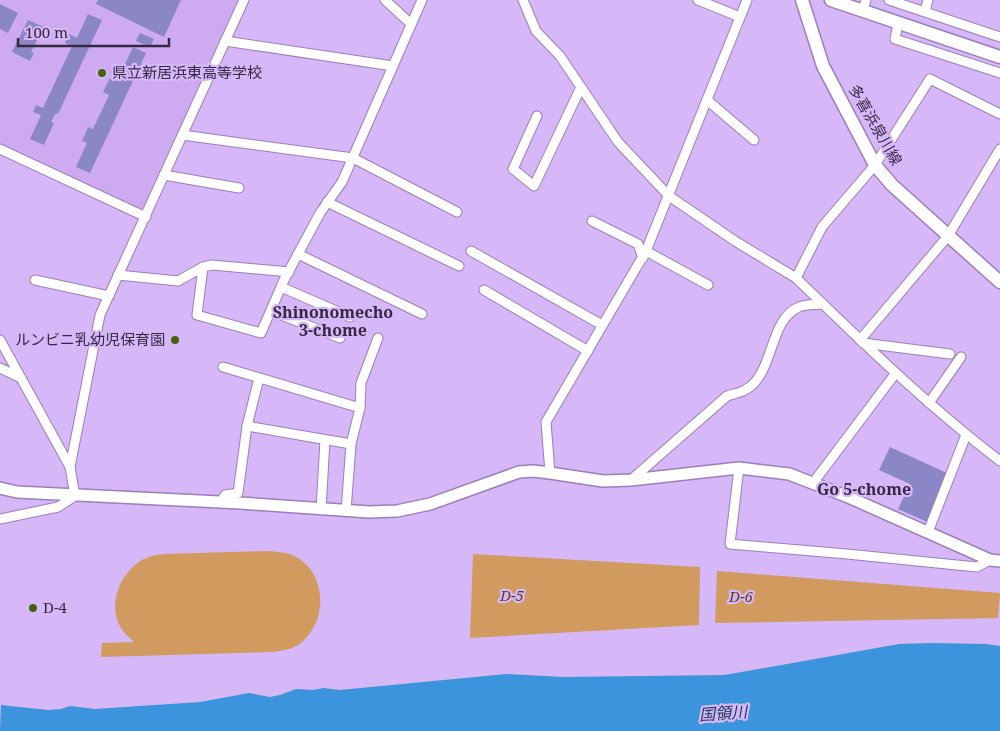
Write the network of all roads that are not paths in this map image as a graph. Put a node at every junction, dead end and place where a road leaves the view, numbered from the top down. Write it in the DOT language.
graph roads {
  1 [pos="244,0"];
  2 [pos="385,0"];
  3 [pos="422,0"];
  4 [pos="523,0"];
  5 [pos="698,0"];
  6 [pos="747,0"];
  7 [pos="802,0"];
  8 [pos="831,0"];
  9 [pos="889,0"];
  10 [pos="928,0"];
  11 [pos="865,6"];
  12 [pos="925,11"];
  13 [pos="740,17"];
  14 [pos="898,23"];
  15 [pos="411,24"];
  16 [pos="1000,37"];
  17 [pos="225,41"];
  18 [pos="1000,57"];
  19 [pos="393,66"];
  20 [pos="1000,73"];
  21 [pos="581,88"];
  22 [pos="707,100"];
  23 [pos="1000,114"];
  24 [pos="537,116"];
  25 [pos="182,135"];
  26 [pos="754,140"];
  27 [pos="0,149"];
  28 [pos="1000,149"];
  29 [pos="353,158"];
  30 [pos="875,165"];
  31 [pos="164,175"];
  32 [pos="239,188"];
  33 [pos="669,196"];
  34 [pos="327,202"];
  35 [pos="456,212"];
  36 [pos="146,216"];
  37 [pos="592,221"];
  38 [pos="948,236"];
  39 [pos="471,251"];
  40 [pos="298,254"];
  41 [pos="644,254"];
  42 [pos="459,266"];
  43 [pos="203,267"];
  44 [pos="289,272"];
  45 [pos="118,276"];
  46 [pos="796,278"];
  47 [pos="35,280"];
  48 [pos="1000,282"];
  49 [pos="708,285"];
  50 [pos="281,287"];
  51 [pos="484,290"];
  52 [pos="109,296"];
  53 [pos="823,304"];
  54 [pos="271,311"];
  55 [pos="422,314"];
  56 [pos="350,317"];
  57 [pos="602,325"];
  58 [pos="340,338"];
  59 [pos="378,338"];
  60 [pos="0,340"];
  61 [pos="861,342"];
  62 [pos="588,351"];
  63 [pos="950,354"];
  64 [pos="961,357"];
  65 [pos="223,367"];
  66 [pos="0,368"];
  67 [pos="895,374"];
  68 [pos="259,378"];
  69 [pos="22,379"];
  70 [pos="929,403"];
  71 [pos="360,408"];
  72 [pos="247,426"];
  73 [pos="966,434"];
  74 [pos="325,440"];
  75 [pos="351,444"];
  76 [pos="1000,461"];
  77 [pos="70,467"];
  78 [pos="739,468"];
  79 [pos="550,473"];
  80 [pos="631,480"];
  81 [pos="813,483"];
  82 [pos="0,488"];
  83 [pos="75,496"];
  84 [pos="221,502"];
  85 [pos="321,510"];
  86 [pos="346,511"];
  87 [pos="0,519"];
  88 [pos="928,532"];
  89 [pos="995,560"];
  1 -- 17 [label="street"];
  2 -- 15 [label="street"];
  3 -- 15 [label="street"];
  4 -- 21 [label="street"];
  5 -- 13 [label="street"];
  6 -- 13 [label="street"];
  7 -- 30 [label="main road, 多喜浜泉川線"];
  8 -- 11 [label="main road"];
  9 -- 12 [label="street"];
  10 -- 12 [label="street"];
  11 -- 14 [label="main road"];
  12 -- 16 [label="street"];
  13 -- 22 [label="street"];
  14 -- 18 [label="main road"];
  14 -- 20 [label="street"];
  15 -- 19 [label="street"];
  17 -- 19 [label="street"];
  17 -- 25 [label="street"];
  19 -- 29 [label="street"];
  21 -- 24 [label="street"];
  21 -- 33 [label="street"];
  22 -- 26 [label="street"];
  22 -- 33 [label="street"];
  23 -- 30 [label="street"];
  25 -- 29 [label="street"];
  25 -- 31 [label="street"];
  27 -- 36 [label="street"];
  28 -- 38 [label="street"];
  29 -- 34 [label="street"];
  29 -- 35 [label="street"];
  30 -- 38 [label="main road, 多喜浜泉川線"];
  30 -- 46 [label="street"];
  31 -- 32 [label="street"];
  31 -- 36 [label="street"];
  33 -- 41 [label="street"];
  33 -- 46 [label="street"];
  34 -- 40 [label="street"];
  34 -- 42 [label="street"];
  36 -- 45 [label="street"];
  37 -- 41 [label="street"];
  38 -- 48 [label="main road, 多喜浜泉川線"];
  38 -- 61 [label="street"];
  39 -- 57 [label="street"];
  40 -- 44 [label="street"];
  40 -- 55 [label="street"];
  41 -- 49 [label="street"];
  41 -- 57 [label="street"];
  43 -- 44 [label="street"];
  43 -- 45 [label="street"];
  43 -- 54 [label="street"];
  44 -- 50 [label="street"];
  45 -- 52 [label="street"];
  46 -- 53 [label="street"];
  47 -- 52 [label="street"];
  50 -- 54 [label="street"];
  50 -- 56 [label="street"];
  51 -- 62 [label="street"];
  52 -- 77 [label="street"];
  53 -- 61 [label="street"];
  53 -- 80 [label="street"];
  54 -- 58 [label="street"];
  57 -- 62 [label="street"];
  59 -- 71 [label="street"];
  60 -- 69 [label="street"];
  61 -- 63 [label="street"];
  61 -- 67 [label="street"];
  62 -- 79 [label="street"];
  64 -- 70 [label="street"];
  65 -- 68 [label="street"];
  66 -- 69 [label="street"];
  67 -- 70 [label="street"];
  67 -- 81 [label="street"];
  68 -- 71 [label="street"];
  68 -- 72 [label="street"];
  69 -- 77 [label="street"];
  70 -- 73 [label="street"];
  71 -- 75 [label="street"];
  72 -- 74 [label="street"];
  72 -- 84 [label="street"];
  73 -- 76 [label="street"];
  73 -- 88 [label="street"];
  74 -- 75 [label="street"];
  74 -- 85 [label="street"];
  75 -- 86 [label="street"];
  77 -- 83 [label="street"];
  78 -- 80 [label="street"];
  78 -- 81 [label="street"];
  78 -- 89 [label="street"];
  79 -- 80 [label="street"];
  79 -- 86 [label="street"];
  81 -- 88 [label="street"];
  82 -- 83 [label="street"];
  83 -- 84 [label="street"];
  83 -- 87 [label="street"];
  84 -- 85 [label="street"];
  85 -- 86 [label="street"];
  88 -- 89 [label="street"];
}
